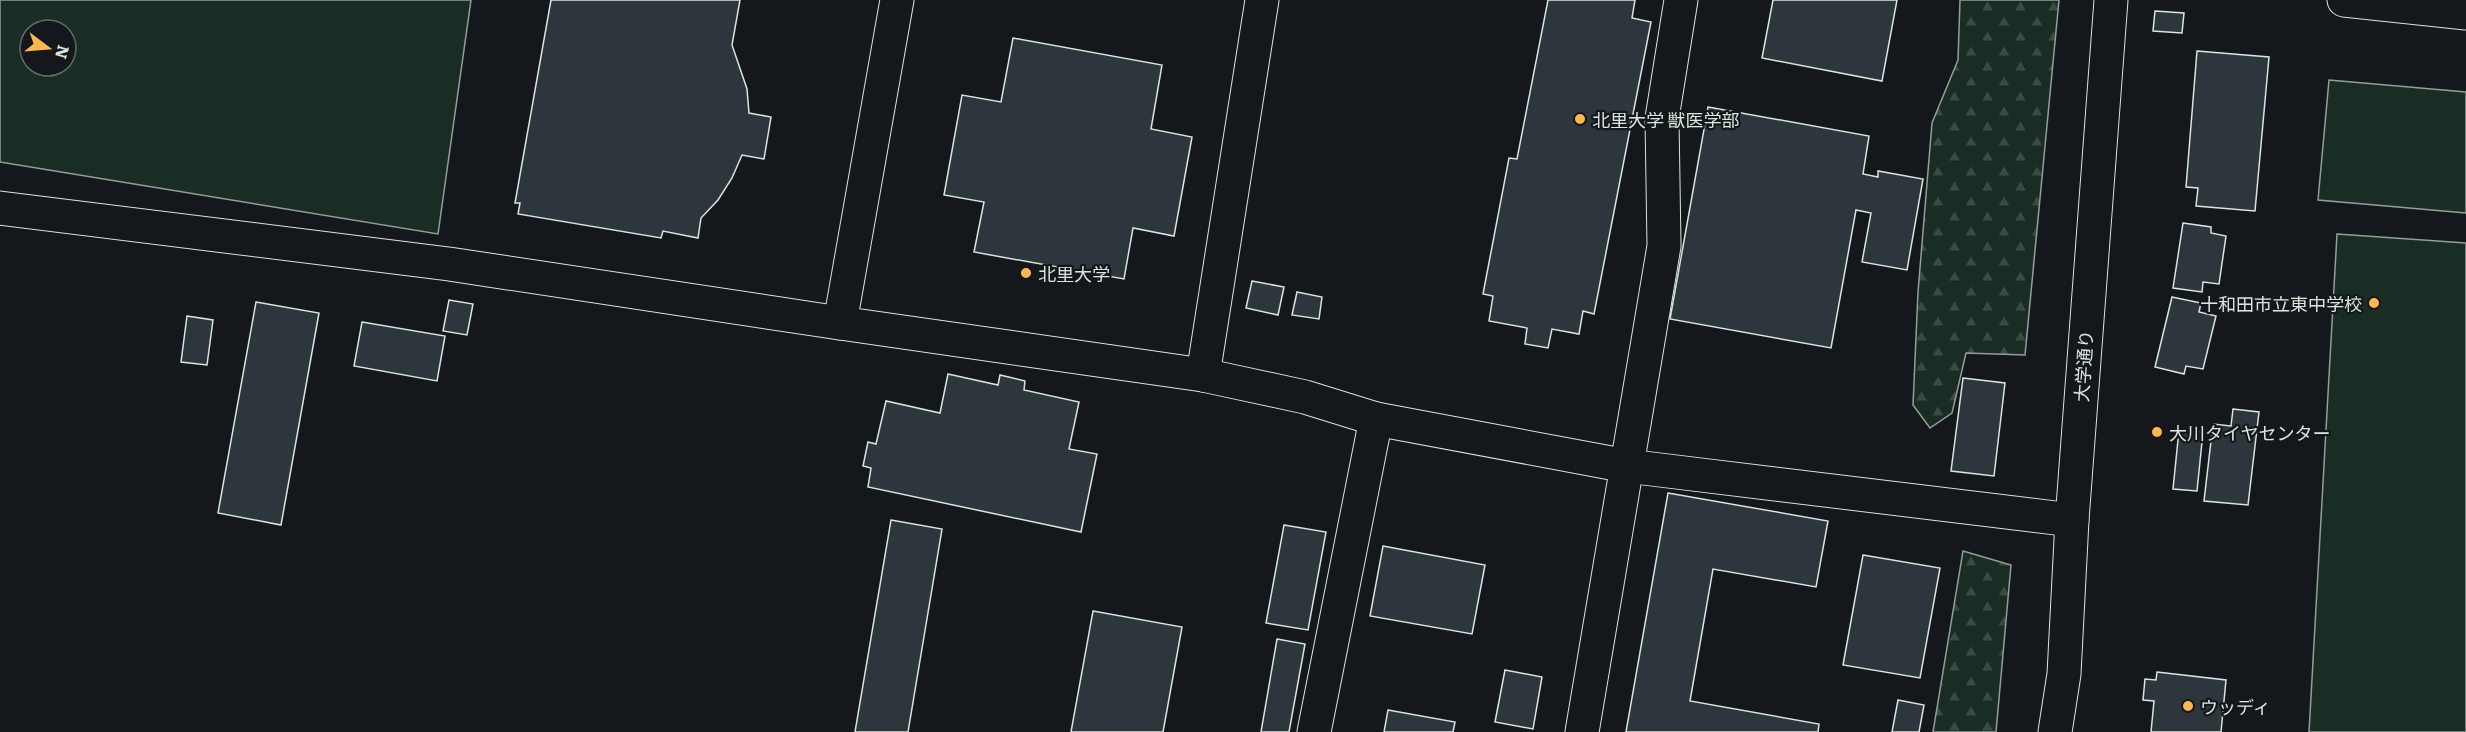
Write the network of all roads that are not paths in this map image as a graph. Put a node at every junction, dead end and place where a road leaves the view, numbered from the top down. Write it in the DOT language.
graph roads {
  1 [pos="897,0"];
  2 [pos="1262,0"];
  3 [pos="1681,0"];
  4 [pos="2111,0"];
  5 [pos="2344,0"];
  6 [pos="2466,13"];
  7 [pos="0,208"];
  8 [pos="840,323"];
  9 [pos="1203,375"];
  10 [pos="1376,419"];
  11 [pos="1627,466"];
  12 [pos="2072,520"];
  13 [pos="1314,732"];
  14 [pos="1582,732"];
  15 [pos="2055,732"];
  1 -- 8 [label="street"];
  2 -- 9 [label="street"];
  3 -- 11 [label="street"];
  4 -- 12 [label="street, 大学通り"];
  5 -- 6 [label="street"];
  7 -- 8 [label="street"];
  8 -- 9 [label="street"];
  9 -- 10 [label="street"];
  10 -- 11 [label="street"];
  10 -- 13 [label="street"];
  11 -- 12 [label="street"];
  11 -- 14 [label="street"];
  12 -- 15 [label="street, 大学通り"];
}
